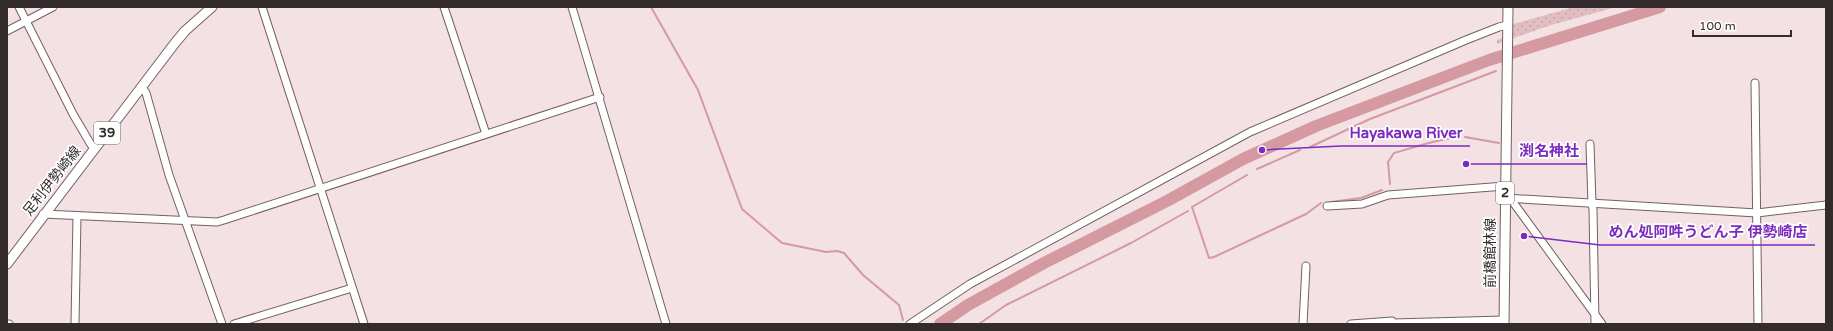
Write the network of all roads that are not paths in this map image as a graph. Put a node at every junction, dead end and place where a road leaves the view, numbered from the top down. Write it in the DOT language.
graph roads {
  1 [pos="19,7"];
  2 [pos="53,7"];
  3 [pos="212,7"];
  4 [pos="262,7"];
  5 [pos="444,7"];
  6 [pos="572,7"];
  7 [pos="1508,7"];
  8 [pos="26,21"];
  9 [pos="1507,29"];
  10 [pos="7,31"];
  11 [pos="1755,83"];
  12 [pos="142,87"];
  13 [pos="600,97"];
  14 [pos="486,134"];
  15 [pos="1590,144"];
  16 [pos="94,149"];
  17 [pos="1505,186"];
  18 [pos="321,188"];
  19 [pos="1507,198"];
  20 [pos="1592,204"];
  21 [pos="1826,205"];
  22 [pos="1327,206"];
  23 [pos="1757,213"];
  24 [pos="44,214"];
  25 [pos="77,216"];
  26 [pos="186,220"];
  27 [pos="7,264"];
  28 [pos="1306,266"];
  29 [pos="352,288"];
  30 [pos="1595,314"];
  31 [pos="1504,322"];
  32 [pos="75,324"];
  33 [pos="222,324"];
  34 [pos="234,324"];
  35 [pos="364,324"];
  36 [pos="666,324"];
  37 [pos="910,324"];
  38 [pos="1303,324"];
  39 [pos="1351,324"];
  40 [pos="1393,324"];
  41 [pos="1595,324"];
  42 [pos="1602,324"];
  43 [pos="1758,324"];
  1 -- 8 [label="street"];
  2 -- 8 [label="street"];
  3 -- 12 [label="main road, 足利伊勢崎線 / 39"];
  4 -- 18 [label="street"];
  5 -- 14 [label="street"];
  6 -- 13 [label="street"];
  7 -- 9 [label="main road, 2"];
  8 -- 10 [label="street"];
  8 -- 16 [label="street"];
  9 -- 17 [label="main road, 前橋館林線 / 2"];
  9 -- 37 [label="street"];
  11 -- 23 [label="street"];
  12 -- 16 [label="main road, 足利伊勢崎線 / 39"];
  12 -- 26 [label="street"];
  13 -- 14 [label="street"];
  13 -- 36 [label="street"];
  14 -- 18 [label="street"];
  15 -- 20 [label="street"];
  16 -- 24 [label="main road, 足利伊勢崎線 / 39"];
  17 -- 19 [label="main road, 前橋館林線 / 2"];
  17 -- 22 [label="street"];
  18 -- 26 [label="street"];
  18 -- 29 [label="street"];
  19 -- 20 [label="street"];
  19 -- 30 [label="street"];
  19 -- 31 [label="main road, 前橋館林線 / 2"];
  20 -- 23 [label="street"];
  20 -- 30 [label="street"];
  21 -- 23 [label="street"];
  23 -- 43 [label="street"];
  24 -- 25 [label="street"];
  24 -- 27 [label="main road, 足利伊勢崎線 / 39"];
  25 -- 26 [label="street"];
  25 -- 32 [label="street"];
  26 -- 33 [label="street"];
  28 -- 38 [label="street"];
  29 -- 34 [label="street"];
  29 -- 35 [label="street"];
  30 -- 41 [label="street"];
  30 -- 42 [label="street"];
  31 -- 40 [label="street"];
  39 -- 40 [label="street"];
}
